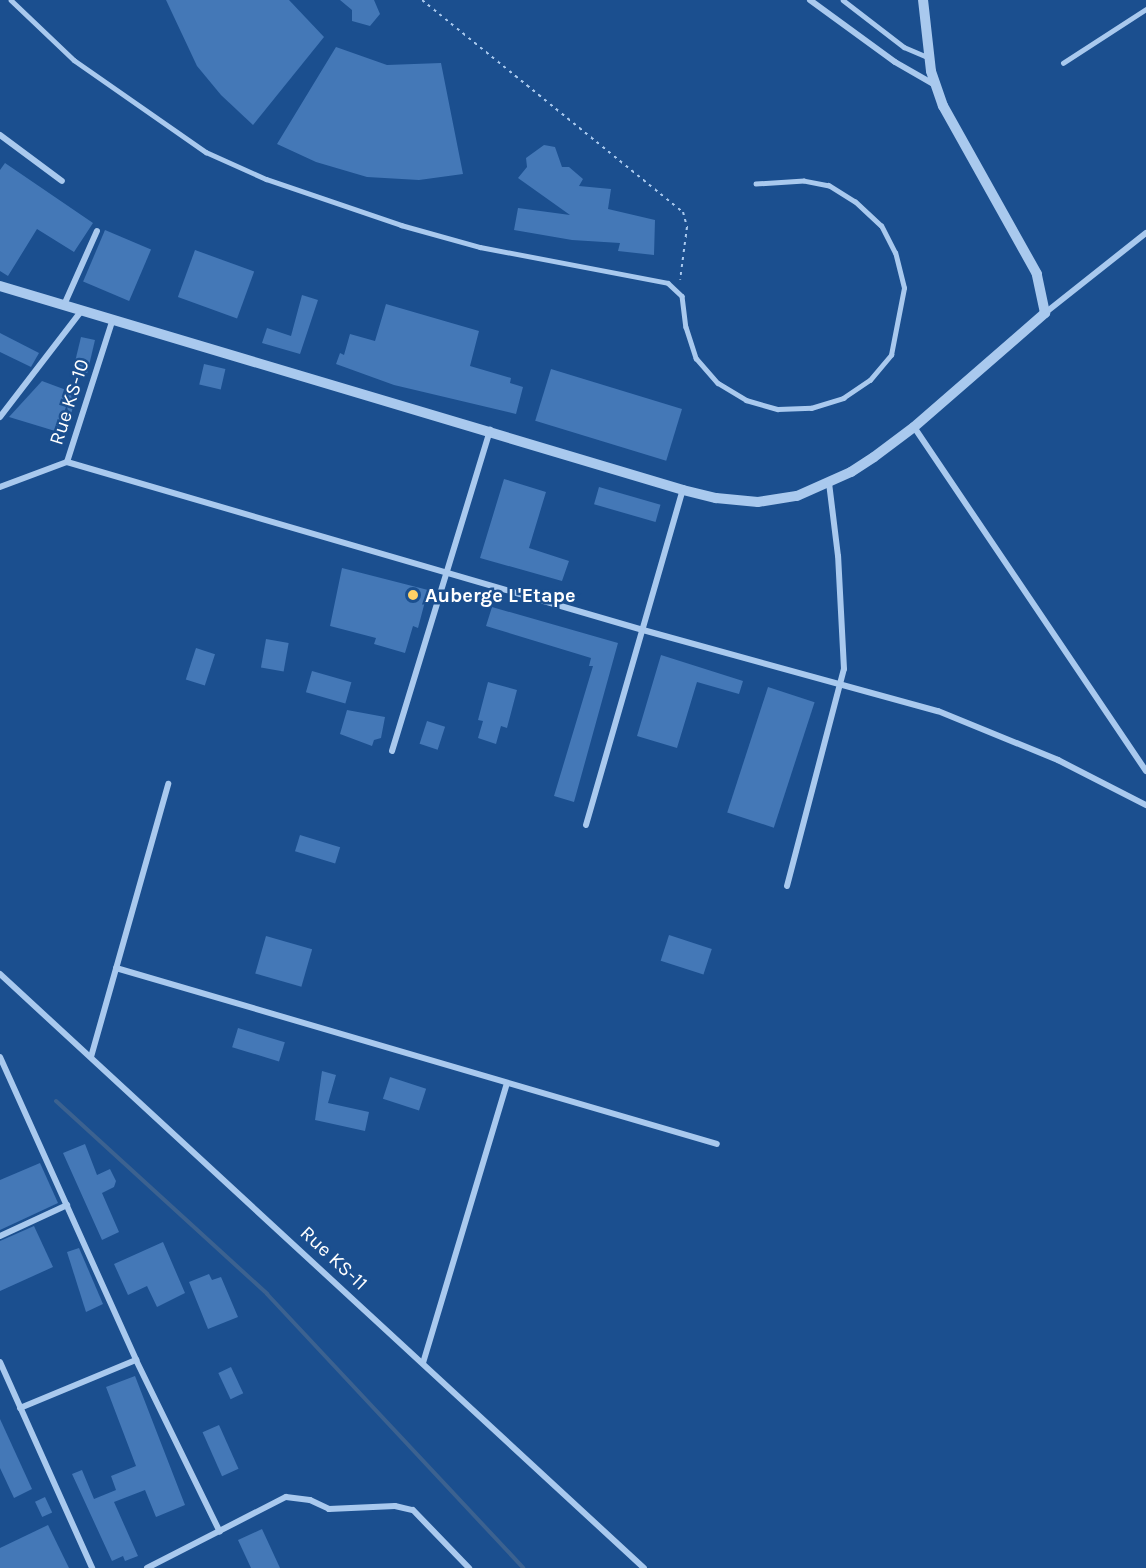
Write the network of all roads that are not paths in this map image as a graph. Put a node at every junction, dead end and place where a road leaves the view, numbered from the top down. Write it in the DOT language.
graph roads {
  1 [pos="11,0"];
  2 [pos="810,0"];
  3 [pos="843,0"];
  4 [pos="923,0"];
  5 [pos="1146,9"];
  6 [pos="929,58"];
  7 [pos="1063,63"];
  8 [pos="935,85"];
  9 [pos="0,135"];
  10 [pos="62,181"];
  11 [pos="756,184"];
  12 [pos="97,231"];
  13 [pos="1146,233"];
  14 [pos="0,286"];
  15 [pos="64,305"];
  16 [pos="82,310"];
  17 [pos="1045,313"];
  18 [pos="113,319"];
  19 [pos="0,417"];
  20 [pos="914,427"];
  21 [pos="490,430"];
  22 [pos="67,462"];
  23 [pos="830,483"];
  24 [pos="0,487"];
  25 [pos="683,490"];
  26 [pos="447,573"];
  27 [pos="643,630"];
  28 [pos="841,683"];
  29 [pos="392,751"];
  30 [pos="1146,771"];
  31 [pos="168,784"];
  32 [pos="1146,805"];
  33 [pos="586,825"];
  34 [pos="787,886"];
  35 [pos="116,968"];
  36 [pos="0,974"];
  37 [pos="0,1057"];
  38 [pos="91,1057"];
  39 [pos="507,1083"];
  40 [pos="717,1144"];
  41 [pos="67,1205"];
  42 [pos="0,1236"];
  43 [pos="136,1360"];
  44 [pos="0,1362"];
  45 [pos="423,1364"];
  46 [pos="20,1408"];
  47 [pos="220,1532"];
  48 [pos="92,1568"];
  49 [pos="147,1568"];
  50 [pos="469,1568"];
  51 [pos="644,1568"];
  1 -- 11 [label="lane"];
  2 -- 8 [label="street"];
  3 -- 6 [label="lane"];
  4 -- 6 [label="street"];
  5 -- 7 [label="lane"];
  6 -- 8 [label="street"];
  8 -- 17 [label="street"];
  9 -- 10 [label="street"];
  12 -- 15 [label="street"];
  13 -- 17 [label="street"];
  14 -- 15 [label="street"];
  15 -- 16 [label="street"];
  16 -- 18 [label="street"];
  16 -- 19 [label="street"];
  17 -- 20 [label="street"];
  18 -- 21 [label="street"];
  18 -- 22 [label="street, Rue KS-10"];
  20 -- 23 [label="street"];
  20 -- 30 [label="street"];
  21 -- 25 [label="street"];
  21 -- 26 [label="street"];
  22 -- 24 [label="street, Rue KS-10"];
  22 -- 26 [label="street"];
  23 -- 25 [label="street"];
  23 -- 28 [label="street"];
  25 -- 27 [label="street"];
  26 -- 27 [label="street"];
  26 -- 29 [label="street"];
  27 -- 28 [label="street"];
  27 -- 33 [label="street"];
  28 -- 32 [label="street"];
  28 -- 34 [label="street"];
  31 -- 35 [label="street"];
  35 -- 38 [label="street"];
  35 -- 39 [label="street"];
  36 -- 38 [label="street, Rue KS-11"];
  37 -- 41 [label="street"];
  38 -- 45 [label="street, Rue KS-11"];
  39 -- 40 [label="street"];
  39 -- 45 [label="street"];
  41 -- 42 [label="street"];
  41 -- 43 [label="street"];
  43 -- 46 [label="street"];
  43 -- 47 [label="street"];
  44 -- 46 [label="street"];
  45 -- 51 [label="street, Rue KS-11"];
  46 -- 48 [label="street"];
  47 -- 49 [label="street"];
  47 -- 50 [label="street"];
}
